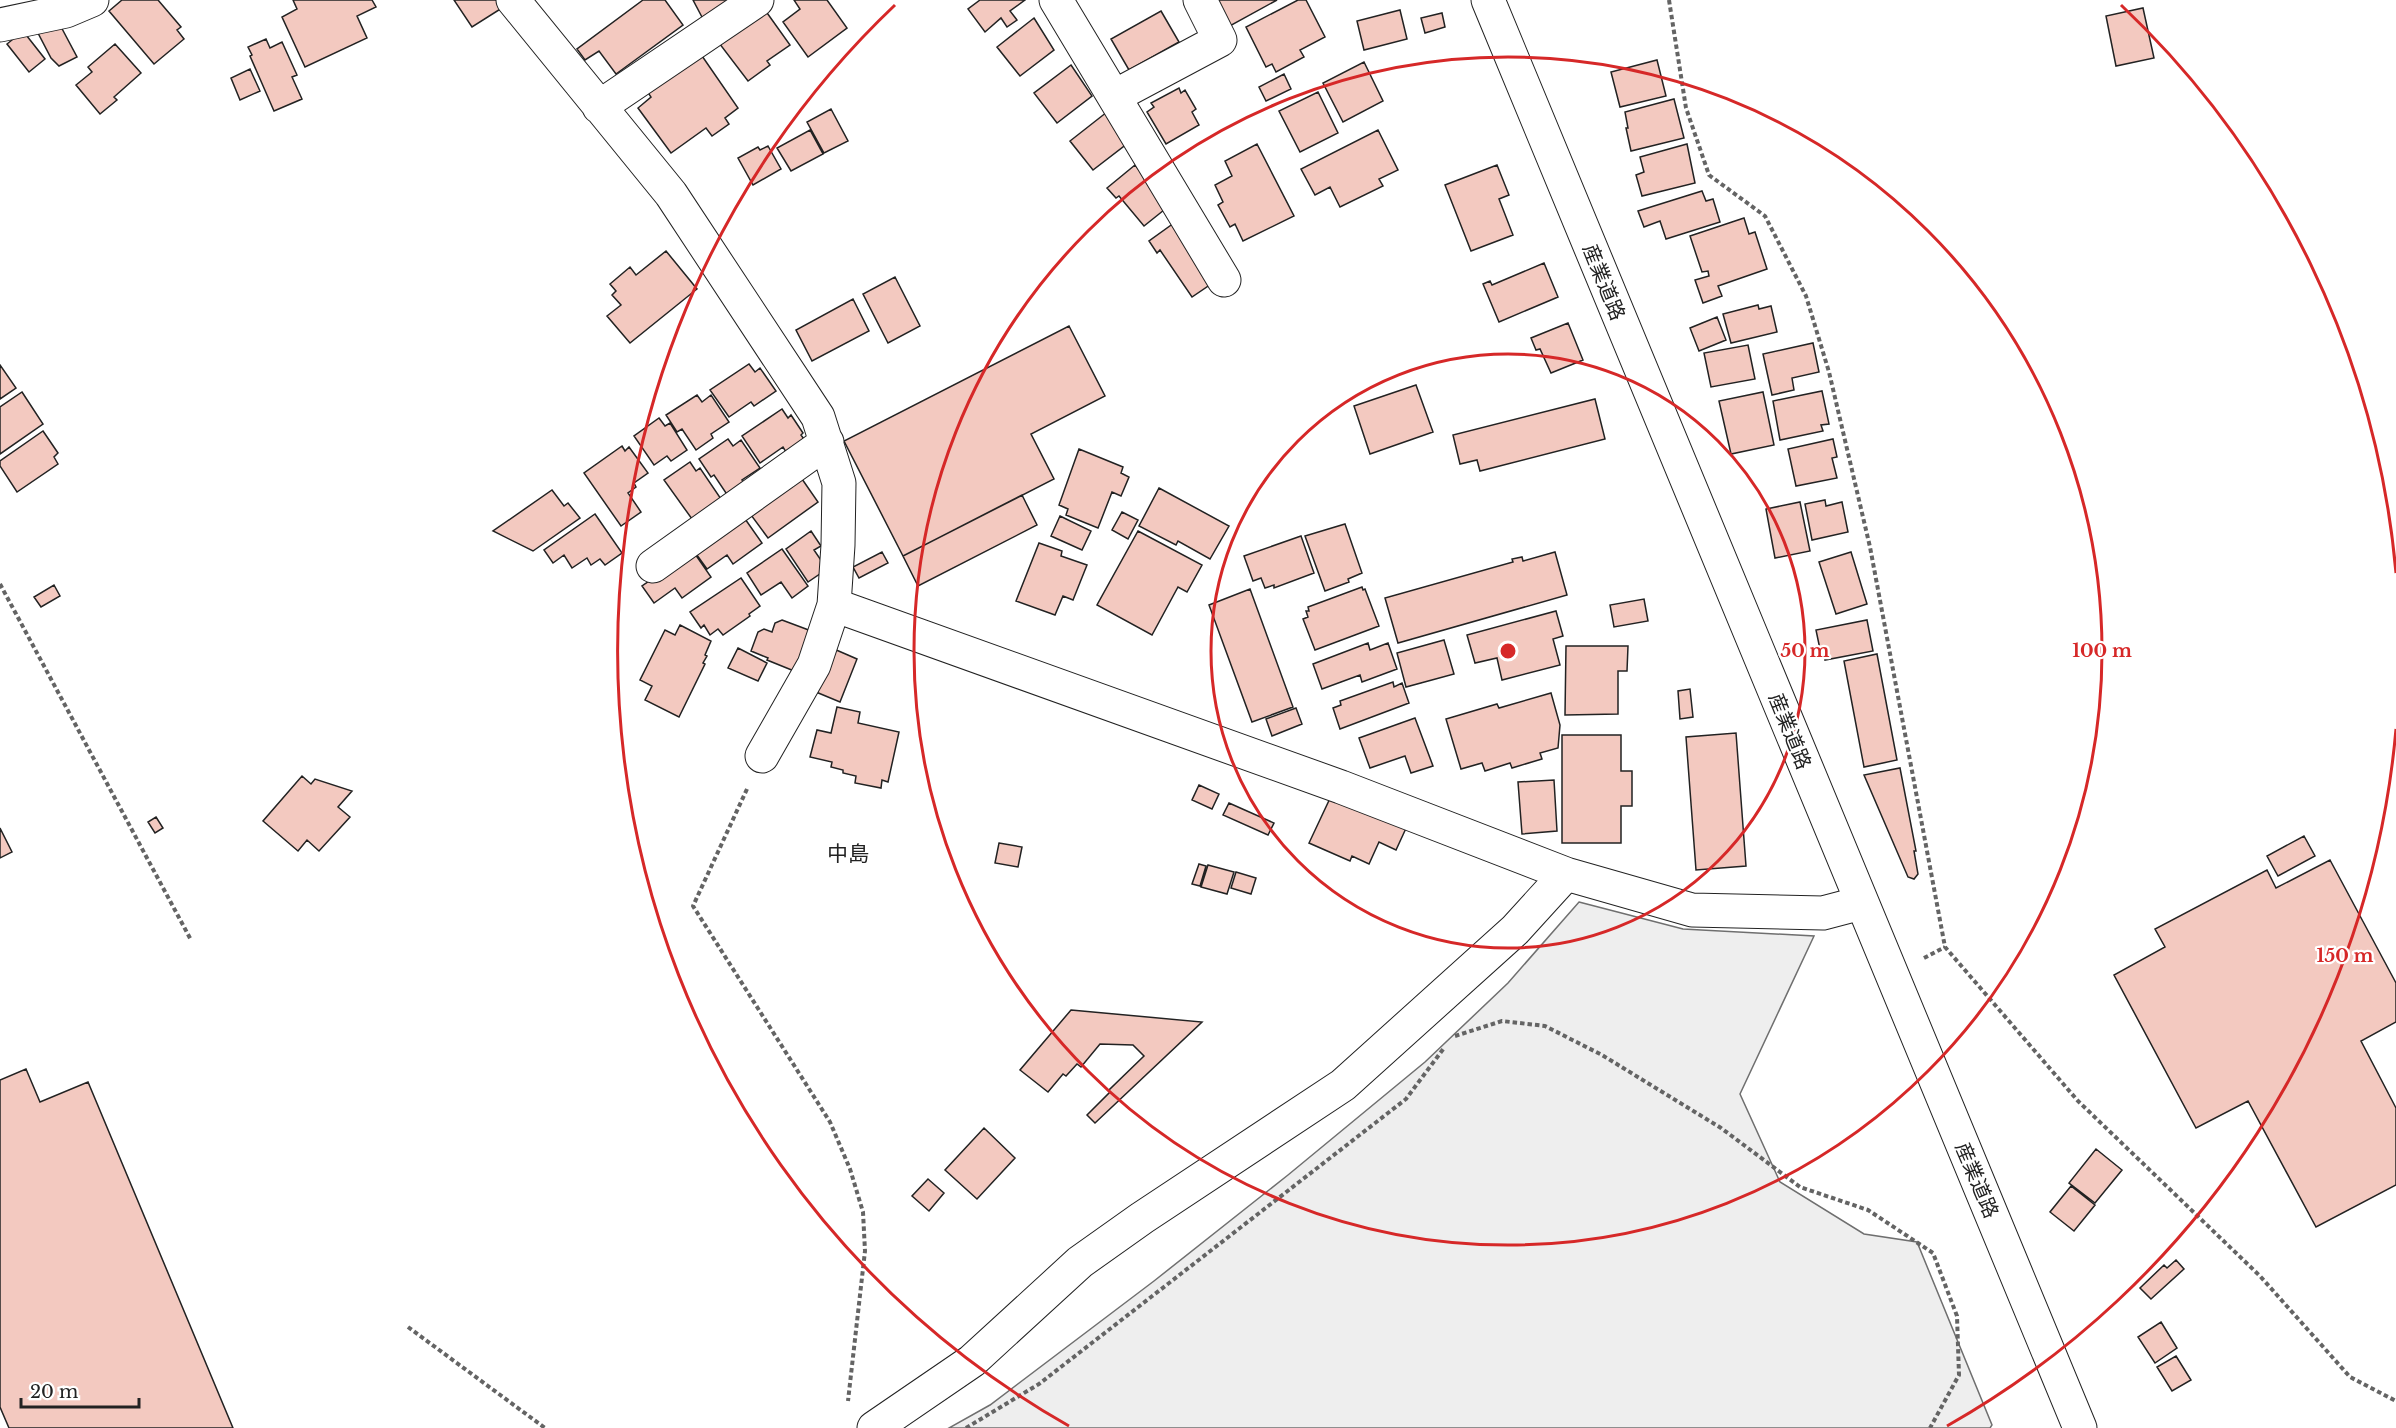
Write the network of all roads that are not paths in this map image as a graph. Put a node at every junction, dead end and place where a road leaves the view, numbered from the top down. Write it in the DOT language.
graph roads {
  1 [pos="92,0"];
  2 [pos="513,0"];
  3 [pos="757,0"];
  4 [pos="1056,0"];
  5 [pos="1200,0"];
  6 [pos="1488,0"];
  7 [pos="0,25"];
  8 [pos="1115,96"];
  9 [pos="599,107"];
  10 [pos="1224,280"];
  11 [pos="827,442"];
  12 [pos="653,566"];
  13 [pos="834,605"];
  14 [pos="762,756"];
  15 [pos="1566,874"];
  16 [pos="1861,903"];
  17 [pos="874,1428"];
  18 [pos="2080,1428"];
  1 -- 7 [label="street"];
  2 -- 9 [label="street"];
  3 -- 9 [label="street"];
  4 -- 8 [label="street"];
  5 -- 8 [label="street"];
  6 -- 16 [label="street, 産業道路"];
  8 -- 10 [label="street"];
  9 -- 11 [label="street"];
  11 -- 12 [label="street"];
  11 -- 13 [label="street"];
  13 -- 14 [label="street"];
  13 -- 15 [label="street"];
  15 -- 16 [label="street"];
  15 -- 17 [label="street"];
  16 -- 18 [label="street, 産業道路"];
}
